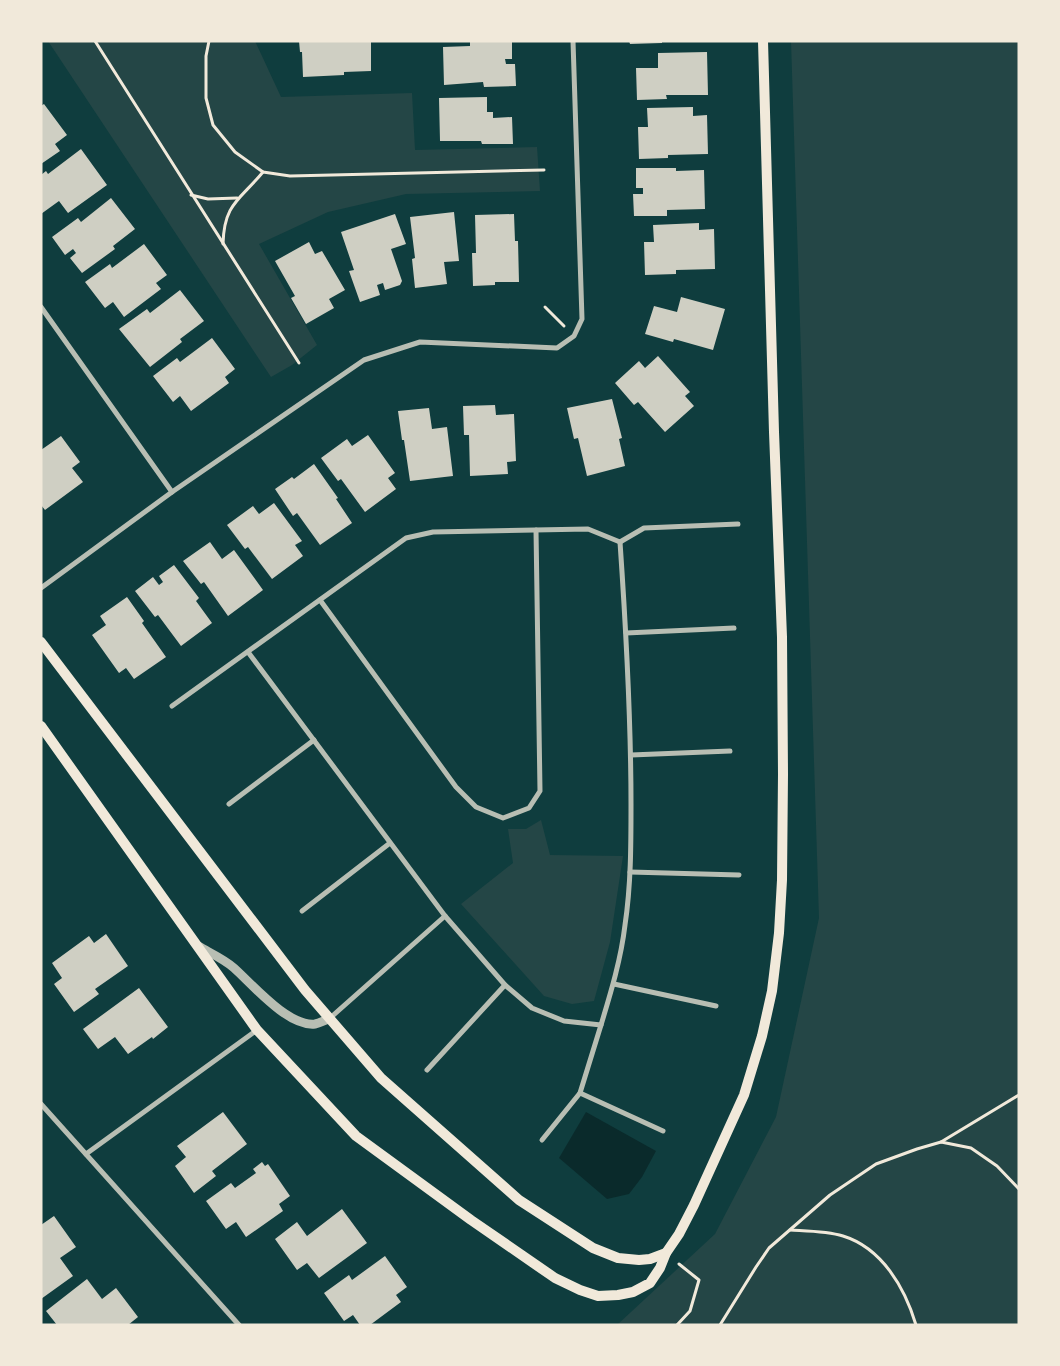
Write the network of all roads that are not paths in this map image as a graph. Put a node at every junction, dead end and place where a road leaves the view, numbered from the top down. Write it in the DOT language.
graph roads {
  1 [pos="573,41"];
  2 [pos="763,41"];
  3 [pos="41,307"];
  4 [pos="172,492"];
  5 [pos="738,524"];
  6 [pos="536,530"];
  7 [pos="620,542"];
  8 [pos="41,588"];
  9 [pos="320,600"];
  10 [pos="734,628"];
  11 [pos="626,633"];
  12 [pos="41,642"];
  13 [pos="248,652"];
  14 [pos="172,706"];
  15 [pos="41,726"];
  16 [pos="314,740"];
  17 [pos="730,751"];
  18 [pos="631,755"];
  19 [pos="228,804"];
  20 [pos="390,843"];
  21 [pos="630,872"];
  22 [pos="739,875"];
  23 [pos="302,911"];
  24 [pos="445,916"];
  25 [pos="196,944"];
  26 [pos="614,984"];
  27 [pos="505,985"];
  28 [pos="716,1006"];
  29 [pos="330,1019"];
  30 [pos="601,1025"];
  31 [pos="256,1030"];
  32 [pos="427,1070"];
  33 [pos="580,1093"];
  34 [pos="41,1104"];
  35 [pos="663,1131"];
  36 [pos="542,1140"];
  37 [pos="86,1154"];
  38 [pos="666,1253"];
  39 [pos="239,1325"];
  1 -- 4 [label="street"];
  2 -- 38 [label="main road"];
  3 -- 4 [label="street"];
  4 -- 8 [label="street"];
  5 -- 7 [label="street"];
  6 -- 7 [label="street"];
  6 -- 9 [label="street"];
  6 -- 9 [label="street"];
  7 -- 11 [label="street"];
  9 -- 13 [label="street"];
  10 -- 11 [label="street"];
  11 -- 18 [label="street"];
  12 -- 29 [label="main road"];
  13 -- 14 [label="street"];
  13 -- 16 [label="street"];
  15 -- 25 [label="main road"];
  16 -- 19 [label="street"];
  16 -- 20 [label="street"];
  17 -- 18 [label="street"];
  18 -- 21 [label="street"];
  20 -- 23 [label="street"];
  20 -- 24 [label="street"];
  21 -- 22 [label="street"];
  21 -- 26 [label="street"];
  24 -- 27 [label="street"];
  24 -- 29 [label="street"];
  25 -- 29 [label="street"];
  25 -- 31 [label="main road"];
  26 -- 28 [label="street"];
  26 -- 30 [label="street"];
  27 -- 30 [label="street"];
  27 -- 32 [label="street"];
  29 -- 38 [label="main road"];
  30 -- 33 [label="street"];
  31 -- 37 [label="street"];
  31 -- 38 [label="main road"];
  33 -- 35 [label="street"];
  33 -- 36 [label="street"];
  34 -- 37 [label="street"];
  37 -- 39 [label="street"];
}
